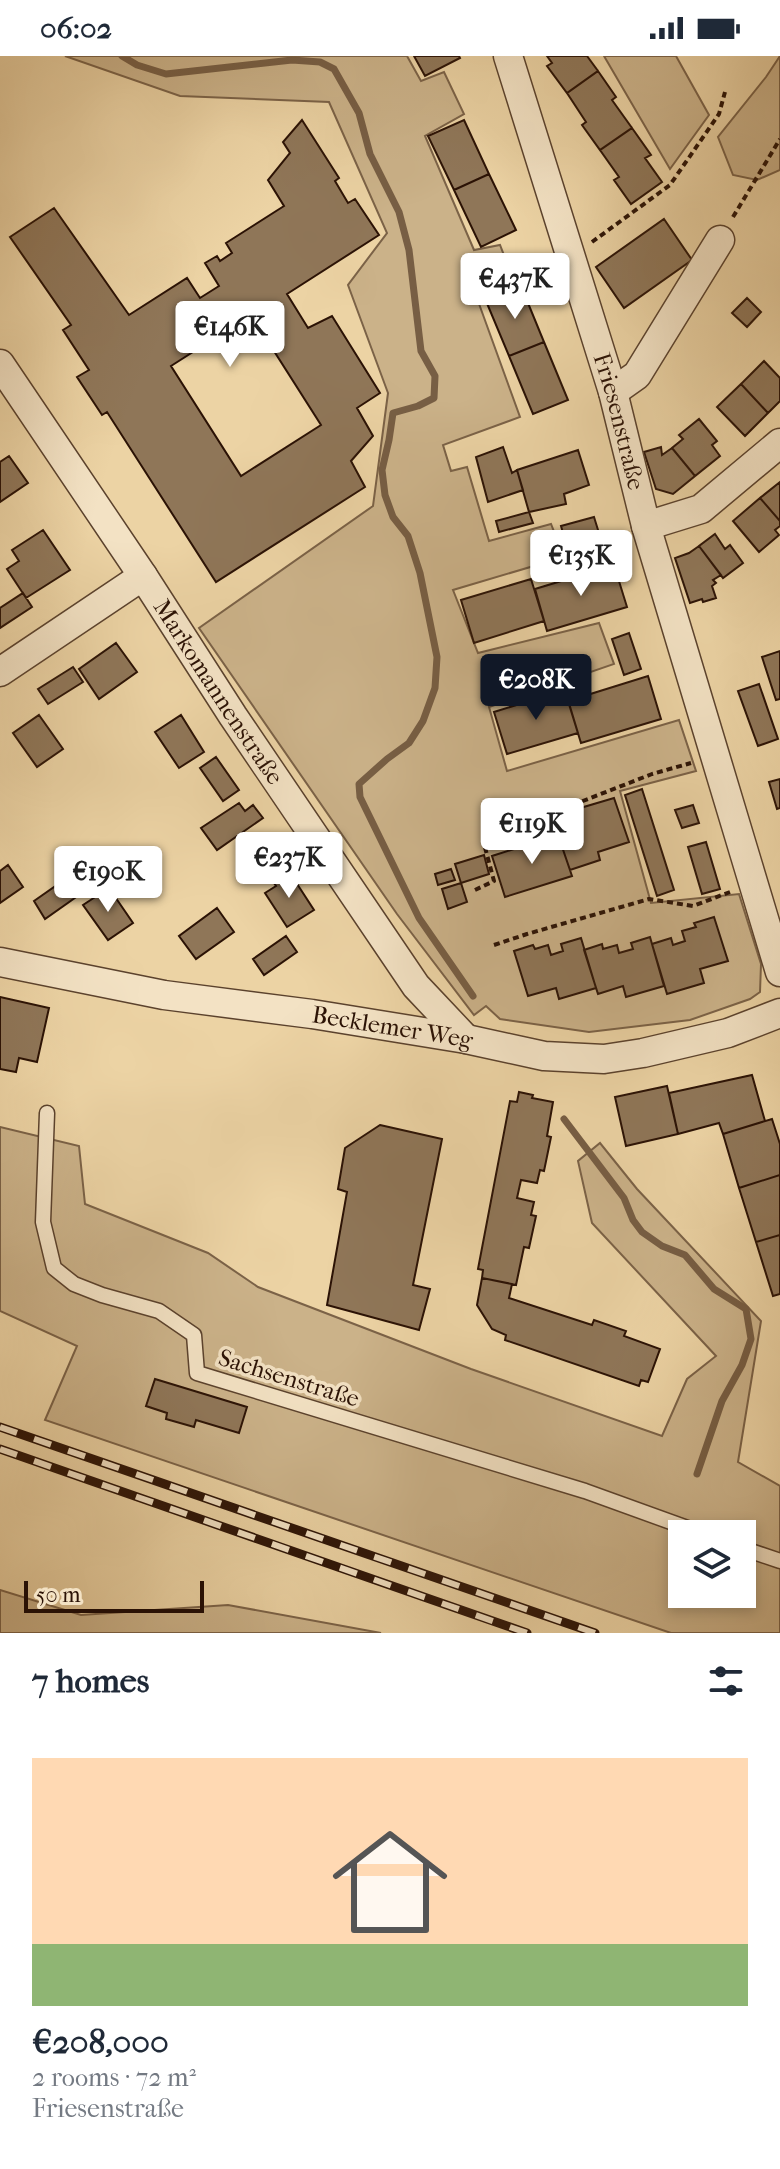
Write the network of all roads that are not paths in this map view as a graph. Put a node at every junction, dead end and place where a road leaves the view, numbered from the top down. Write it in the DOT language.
graph roads {
  1 [pos="508,56"];
  2 [pos="720,240"];
  3 [pos="0,364"];
  4 [pos="613,392"];
  5 [pos="780,443"];
  6 [pos="646,526"];
  7 [pos="143,576"];
  8 [pos="0,672"];
  9 [pos="0,962"];
  10 [pos="780,972"];
  11 [pos="780,1013"];
  12 [pos="466,1039"];
  13 [pos="47,1113"];
  14 [pos="668,1521"];
  15 [pos="756,1553"];
  16 [pos="780,1561"];
  1 -- 4 [label="street, Friesenstraße"];
  2 -- 4 [label="street"];
  3 -- 7 [label="street, Markomannenstraße"];
  4 -- 6 [label="street, Friesenstraße"];
  5 -- 6 [label="street"];
  6 -- 10 [label="street, Friesenstraße"];
  7 -- 8 [label="street, Markomannenstraße"];
  7 -- 12 [label="street, Markomannenstraße"];
  9 -- 12 [label="street, Becklemer Weg"];
  11 -- 12 [label="street, Becklemer Weg"];
  13 -- 14 [label="lane, Sachsenstraße"];
  15 -- 16 [label="lane"];
}
